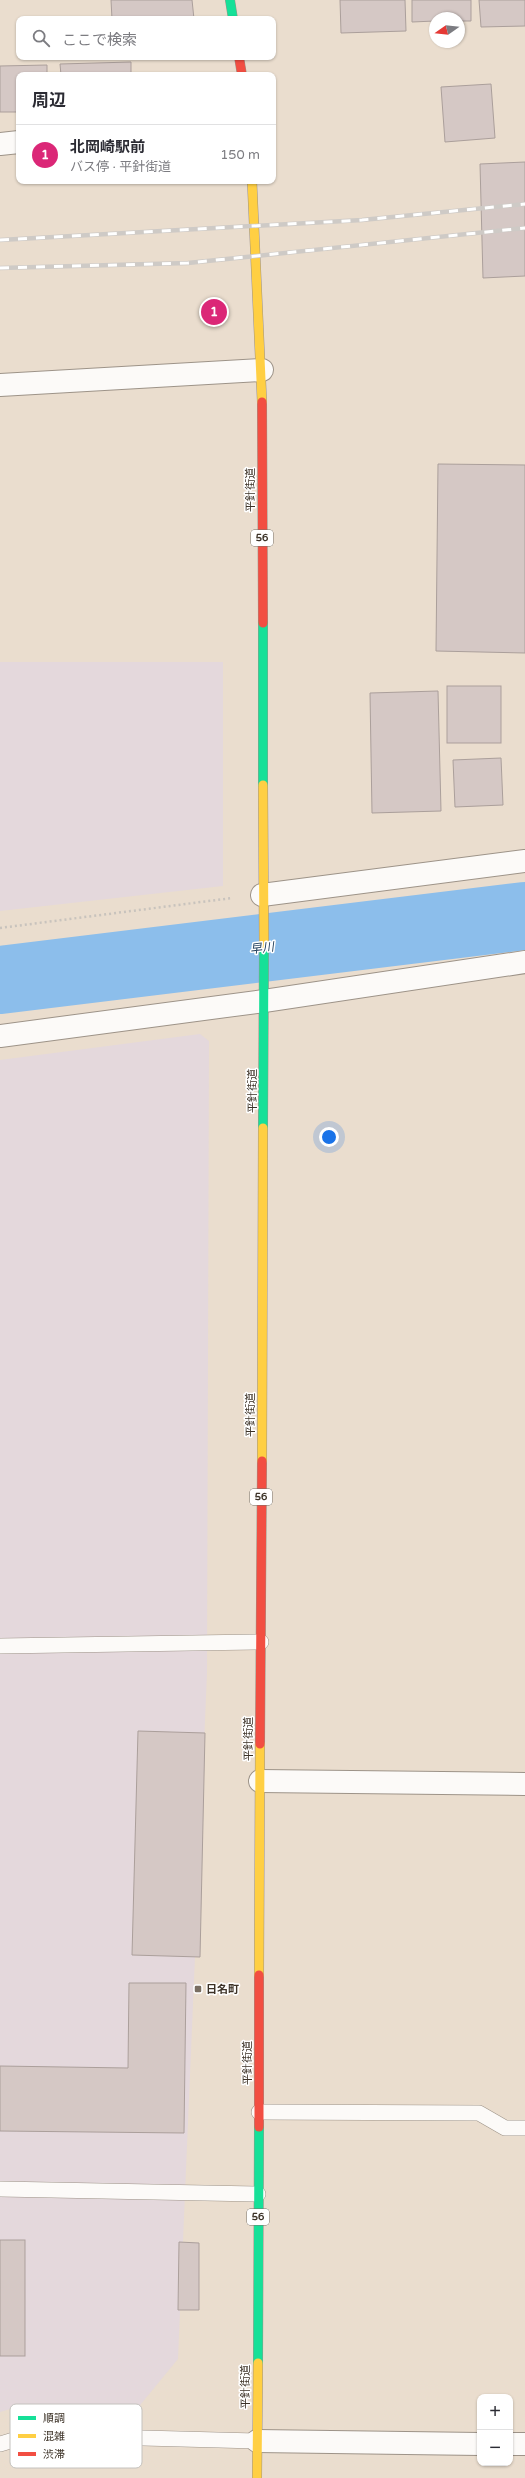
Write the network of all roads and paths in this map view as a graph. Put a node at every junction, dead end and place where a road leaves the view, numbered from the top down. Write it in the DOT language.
graph roads {
  1 [pos="230,0"];
  2 [pos="233,16"];
  3 [pos="240,60"];
  4 [pos="242,72"];
  5 [pos="16,142"];
  6 [pos="0,144"];
  7 [pos="252,184"];
  8 [pos="262,370"];
  9 [pos="0,385"];
  10 [pos="525,861"];
  11 [pos="262,895"];
  12 [pos="0,928"];
  13 [pos="525,962"];
  14 [pos="264,1001"];
  15 [pos="0,1036"];
  16 [pos="261,1642"];
  17 [pos="0,1646"];
  18 [pos="260,1781"];
  19 [pos="525,1784"];
  20 [pos="259,2112"];
  21 [pos="525,2128"];
  22 [pos="0,2189"];
  23 [pos="258,2194"];
  24 [pos="142,2438"];
  25 [pos="10,2441"];
  26 [pos="257,2441"];
  27 [pos="0,2444"];
  28 [pos="477,2444"];
  29 [pos="513,2444"];
  30 [pos="525,2444"];
  31 [pos="256,2478"];
  1 -- 2 [label="main road"];
  3 -- 4 [label="main road"];
  5 -- 6 [label="street"];
  7 -- 8 [label="main road, 平針街道 / 56"];
  8 -- 9 [label="street"];
  8 -- 11 [label="main road, 平針街道 / 56"];
  10 -- 11 [label="street"];
  11 -- 12 [label="path"];
  11 -- 14 [label="main road, 56"];
  13 -- 14 [label="street"];
  14 -- 15 [label="street"];
  14 -- 16 [label="main road, 平針街道 / 56"];
  16 -- 17 [label="lane"];
  16 -- 18 [label="main road, 平針街道 / 56"];
  18 -- 19 [label="street"];
  18 -- 20 [label="main road, 平針街道 / 56"];
  20 -- 21 [label="lane"];
  20 -- 23 [label="main road, 平針街道 / 56"];
  22 -- 23 [label="lane"];
  23 -- 26 [label="main road, 平針街道 / 56"];
  24 -- 26 [label="lane"];
  25 -- 27 [label="lane"];
  26 -- 28 [label="street"];
  26 -- 31 [label="main road, 平針街道 / 56"];
  29 -- 30 [label="street"];
}
